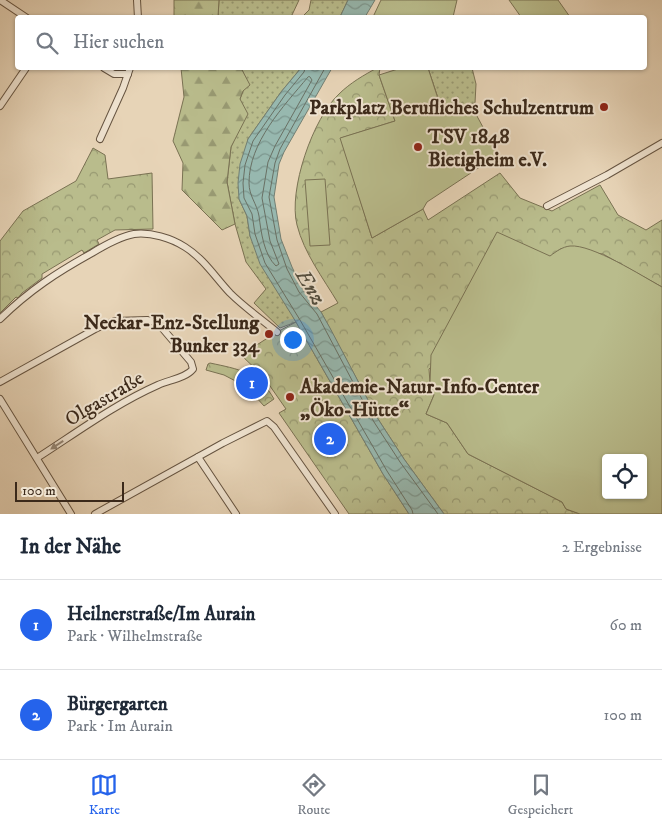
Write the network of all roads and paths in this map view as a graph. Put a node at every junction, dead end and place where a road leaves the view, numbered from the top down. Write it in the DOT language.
graph roads {
  1 [pos="0,0"];
  2 [pos="138,0"];
  3 [pos="22,15"];
  4 [pos="138,15"];
  5 [pos="25,70"];
  6 [pos="107,70"];
  7 [pos="129,71"];
  8 [pos="0,106"];
  9 [pos="100,139"];
  10 [pos="662,143"];
  11 [pos="547,206"];
  12 [pos="0,319"];
  13 [pos="277,332"];
  14 [pos="0,382"];
  15 [pos="0,400"];
  16 [pos="198,457"];
  17 [pos="37,458"];
  18 [pos="71,514"];
  19 [pos="95,514"];
  20 [pos="236,514"];
  21 [pos="336,514"];
  1 -- 3 [label="street"];
  2 -- 4 [label="street"];
  5 -- 8 [label="street"];
  6 -- 7 [label="street"];
  7 -- 9 [label="street"];
  10 -- 11 [label="street"];
  12 -- 13 [label="street"];
  14 -- 17 [label="street, Olgastraße, one-way"];
  15 -- 17 [label="street"];
  16 -- 19 [label="street"];
  16 -- 20 [label="street"];
  16 -- 21 [label="street"];
  17 -- 18 [label="street"];
}
